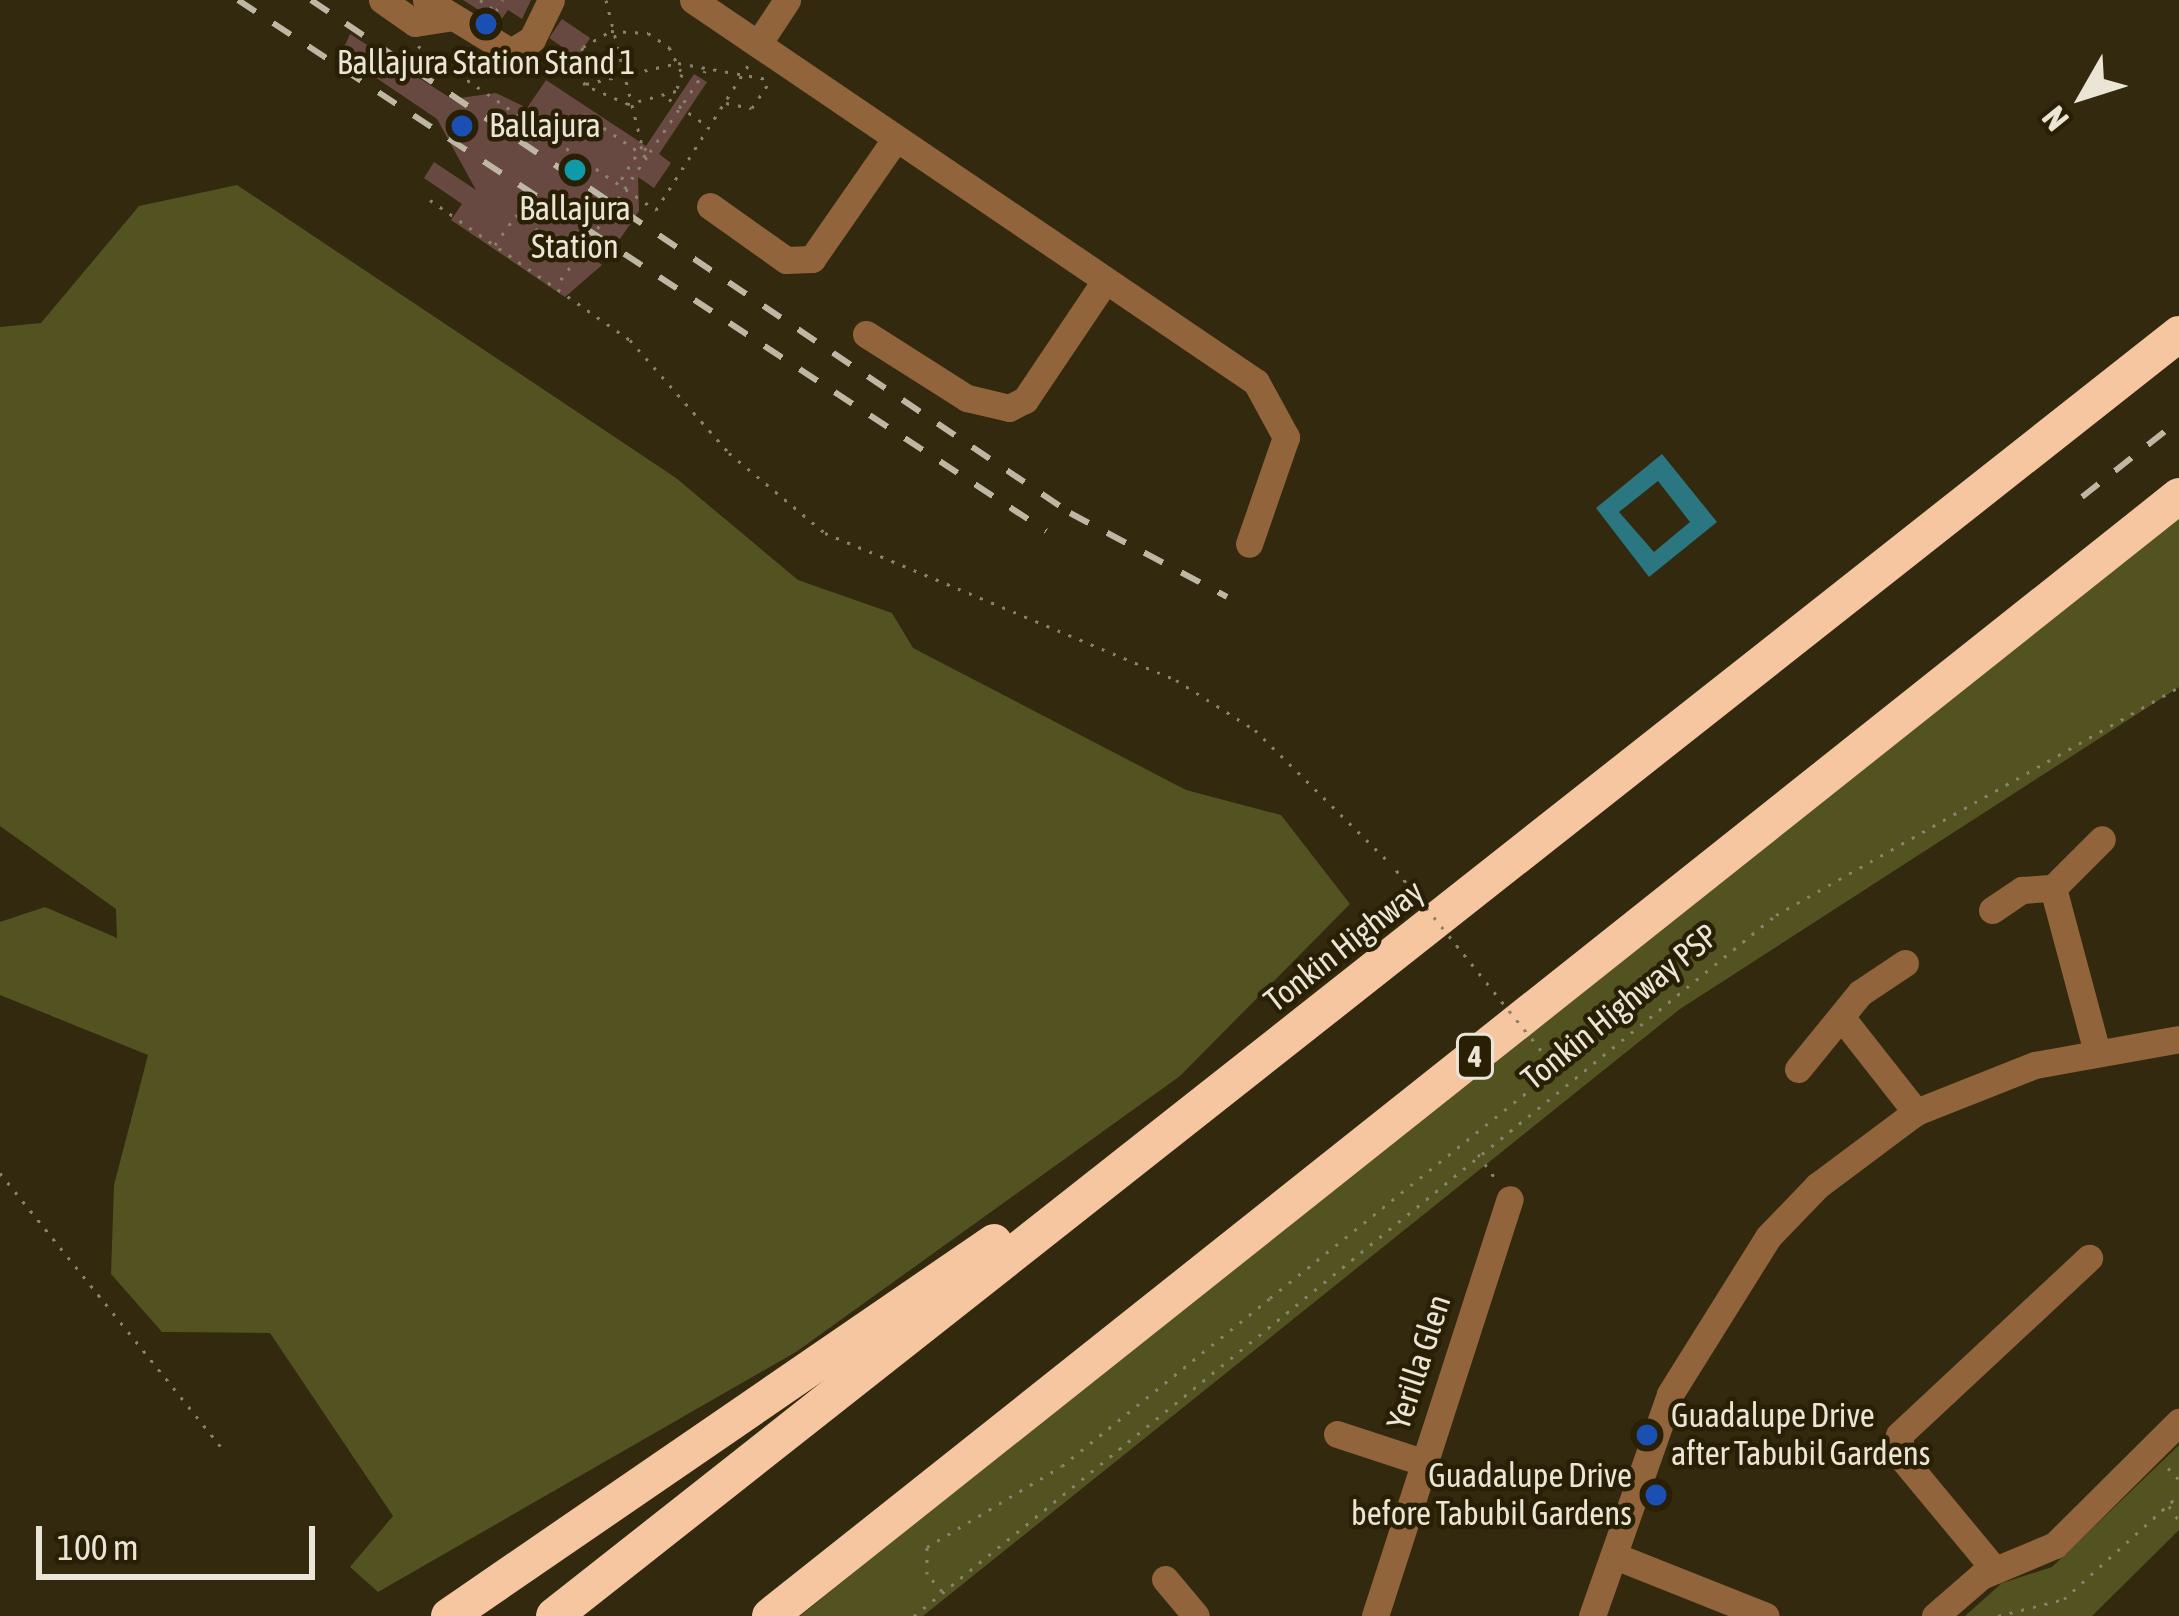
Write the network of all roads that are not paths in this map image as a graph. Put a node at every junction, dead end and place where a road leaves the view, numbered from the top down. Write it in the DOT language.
graph roads {
  1 [pos="382,0"];
  2 [pos="426,0"];
  3 [pos="551,0"];
  4 [pos="692,0"];
  5 [pos="767,0"];
  6 [pos="787,0"];
  7 [pos="451,17"];
  8 [pos="751,39"];
  9 [pos="896,138"];
  10 [pos="710,206"];
  11 [pos="1105,281"];
  12 [pos="866,334"];
  13 [pos="2179,334"];
  14 [pos="2179,496"];
  15 [pos="1249,544"];
  16 [pos="2102,839"];
  17 [pos="2053,889"];
  18 [pos="1991,910"];
  19 [pos="1905,963"];
  20 [pos="1842,1018"];
  21 [pos="2179,1039"];
  22 [pos="2096,1049"];
  23 [pos="1798,1069"];
  24 [pos="1222,1092"];
  25 [pos="1916,1112"];
  26 [pos="1510,1199"];
  27 [pos="2090,1258"];
  28 [pos="2179,1422"];
  29 [pos="1336,1434"];
  30 [pos="1425,1463"];
  31 [pos="859,1546"];
  32 [pos="1615,1556"];
  33 [pos="1995,1570"];
  34 [pos="1165,1579"];
  35 [pos="449,1616"];
  36 [pos="554,1616"];
  37 [pos="770,1616"];
  38 [pos="784,1616"];
  39 [pos="1196,1616"];
  40 [pos="1375,1616"];
  41 [pos="1592,1616"];
  42 [pos="1766,1616"];
  43 [pos="1935,1616"];
  1 -- 7 [label="street"];
  2 -- 7 [label="street"];
  3 -- 7 [label="street"];
  4 -- 8 [label="street"];
  5 -- 8 [label="street"];
  6 -- 8 [label="street"];
  8 -- 9 [label="street"];
  9 -- 10 [label="street"];
  9 -- 11 [label="street"];
  11 -- 12 [label="street"];
  11 -- 15 [label="street"];
  13 -- 24 [label="highway, Tonkin Highway"];
  14 -- 31 [label="highway, 4"];
  16 -- 17 [label="street"];
  17 -- 18 [label="street"];
  17 -- 22 [label="street"];
  19 -- 20 [label="street"];
  20 -- 23 [label="street"];
  20 -- 25 [label="street"];
  21 -- 22 [label="street"];
  22 -- 25 [label="street"];
  24 -- 35 [label="highway"];
  24 -- 36 [label="highway, Tonkin Highway"];
  25 -- 32 [label="street"];
  26 -- 30 [label="street, Yerilla Glen"];
  27 -- 33 [label="street"];
  28 -- 33 [label="street"];
  29 -- 30 [label="street"];
  30 -- 40 [label="street, Yerilla Glen"];
  31 -- 37 [label="highway, 4"];
  31 -- 38 [label="highway"];
  32 -- 41 [label="street"];
  32 -- 42 [label="street"];
  33 -- 43 [label="street"];
  34 -- 39 [label="street"];
}
